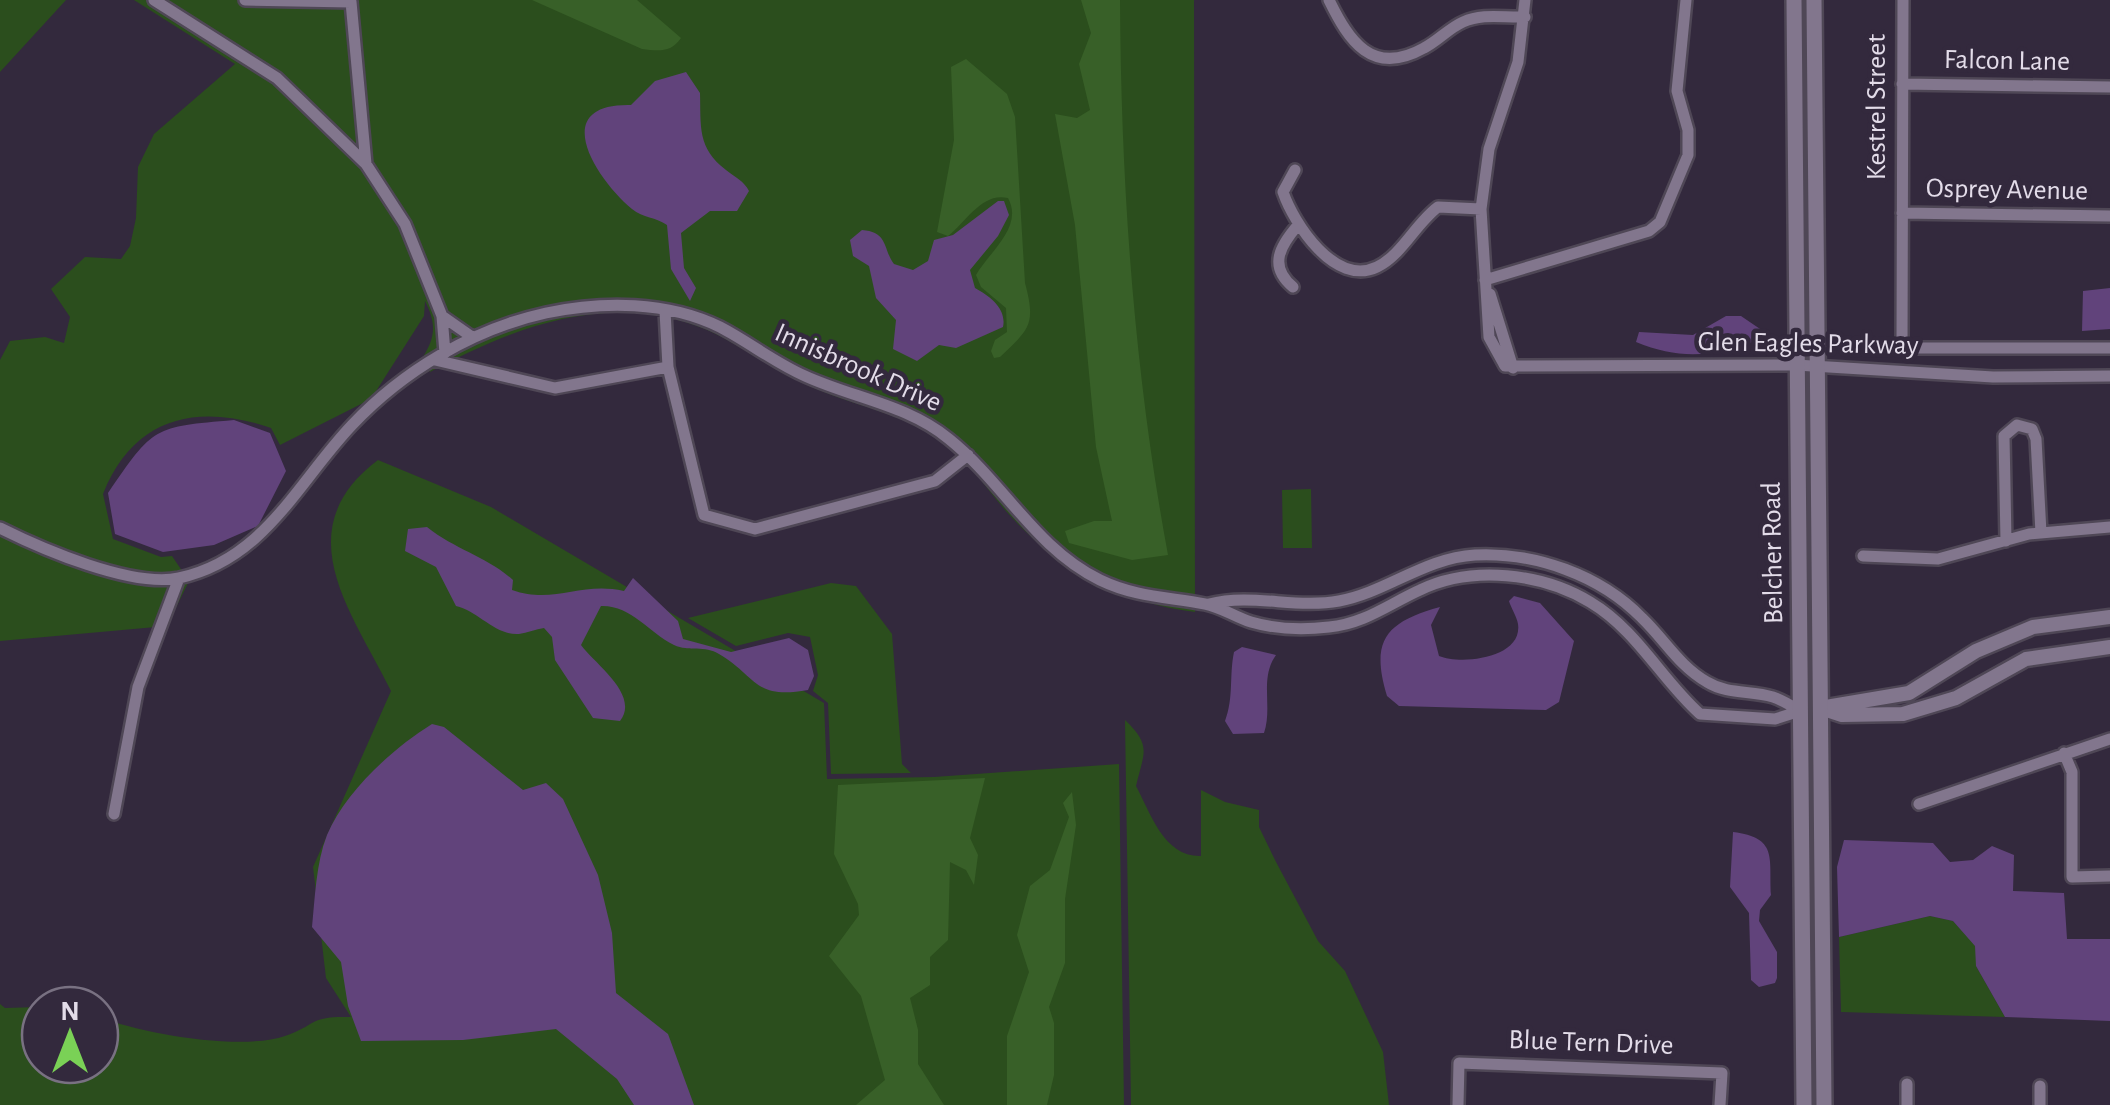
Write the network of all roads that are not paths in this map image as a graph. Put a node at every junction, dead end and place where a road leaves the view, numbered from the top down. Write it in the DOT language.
graph roads {
  1 [pos="154,0"];
  2 [pos="245,0"];
  3 [pos="1329,0"];
  4 [pos="1525,0"];
  5 [pos="1686,0"];
  6 [pos="1794,0"];
  7 [pos="1814,0"];
  8 [pos="1902,0"];
  9 [pos="1526,17"];
  10 [pos="1902,84"];
  11 [pos="2110,88"];
  12 [pos="366,164"];
  13 [pos="1295,170"];
  14 [pos="1481,209"];
  15 [pos="1902,213"];
  16 [pos="2110,216"];
  17 [pos="1298,225"];
  18 [pos="1485,280"];
  19 [pos="1293,287"];
  20 [pos="665,311"];
  21 [pos="442,316"];
  22 [pos="472,338"];
  23 [pos="2110,348"];
  24 [pos="440,356"];
  25 [pos="1796,365"];
  26 [pos="1817,366"];
  27 [pos="668,367"];
  28 [pos="2110,376"];
  29 [pos="968,455"];
  30 [pos="0,528"];
  31 [pos="2110,528"];
  32 [pos="2041,533"];
  33 [pos="2006,541"];
  34 [pos="1864,556"];
  35 [pos="178,578"];
  36 [pos="1270,599"];
  37 [pos="1312,602"];
  38 [pos="1207,604"];
  39 [pos="2110,617"];
  40 [pos="1268,625"];
  41 [pos="1799,626"];
  42 [pos="1310,628"];
  43 [pos="2110,646"];
  44 [pos="1820,708"];
  45 [pos="1800,711"];
  46 [pos="2110,739"];
  47 [pos="2064,753"];
  48 [pos="1821,794"];
  49 [pos="1920,804"];
  50 [pos="114,814"];
  51 [pos="2110,876"];
  52 [pos="1907,1084"];
  53 [pos="2040,1086"];
  54 [pos="1458,1105"];
  55 [pos="1720,1105"];
  56 [pos="1804,1105"];
  57 [pos="1824,1105"];
  58 [pos="1907,1105"];
  59 [pos="2040,1105"];
  1 -- 12 [label="street"];
  2 -- 12 [label="street"];
  3 -- 9 [label="street"];
  4 -- 9 [label="street"];
  5 -- 18 [label="street"];
  6 -- 25 [label="main road, Belcher Road"];
  7 -- 26 [label="main road, Belcher Road"];
  8 -- 10 [label="street, Kestrel Street"];
  9 -- 14 [label="street"];
  10 -- 11 [label="street, Falcon Lane"];
  10 -- 15 [label="street, Kestrel Street"];
  12 -- 21 [label="street"];
  13 -- 17 [label="street"];
  14 -- 17 [label="street"];
  14 -- 18 [label="street"];
  15 -- 16 [label="street, Osprey Avenue"];
  15 -- 23 [label="street, Kestrel Street"];
  17 -- 19 [label="street"];
  18 -- 25 [label="street, Glen Eagles Parkway"];
  20 -- 22 [label="street, Innisbrook Drive"];
  20 -- 27 [label="street"];
  20 -- 29 [label="street, Innisbrook Drive"];
  21 -- 22 [label="street"];
  21 -- 24 [label="street"];
  22 -- 24 [label="street, Innisbrook Drive"];
  24 -- 27 [label="street"];
  24 -- 35 [label="street, Innisbrook Drive"];
  25 -- 26 [label="street, Glen Eagles Parkway"];
  25 -- 41 [label="main road, Belcher Road"];
  26 -- 28 [label="street, Glen Eagles Parkway"];
  26 -- 44 [label="main road, Belcher Road"];
  27 -- 29 [label="street"];
  29 -- 38 [label="street, Innisbrook Drive"];
  30 -- 35 [label="street"];
  31 -- 32 [label="street"];
  32 -- 33 [label="street"];
  32 -- 33 [label="street"];
  33 -- 34 [label="street"];
  35 -- 50 [label="street"];
  36 -- 37 [label="street, Innisbrook Drive"];
  36 -- 38 [label="street, Innisbrook Drive"];
  36 -- 40 [label="street"];
  37 -- 42 [label="street"];
  37 -- 45 [label="street, Innisbrook Drive"];
  38 -- 40 [label="street, Innisbrook Drive"];
  39 -- 44 [label="street"];
  40 -- 42 [label="street, Innisbrook Drive"];
  41 -- 44 [label="main road"];
  41 -- 45 [label="main road, Belcher Road"];
  42 -- 45 [label="street, Innisbrook Drive"];
  43 -- 44 [label="street"];
  44 -- 48 [label="main road, Belcher Road"];
  45 -- 48 [label="main road"];
  45 -- 56 [label="main road, Belcher Road"];
  46 -- 47 [label="street"];
  47 -- 49 [label="street"];
  47 -- 51 [label="street"];
  48 -- 57 [label="main road, Belcher Road"];
  52 -- 58 [label="street"];
  53 -- 59 [label="street"];
  54 -- 55 [label="street, Blue Tern Drive"];
}
